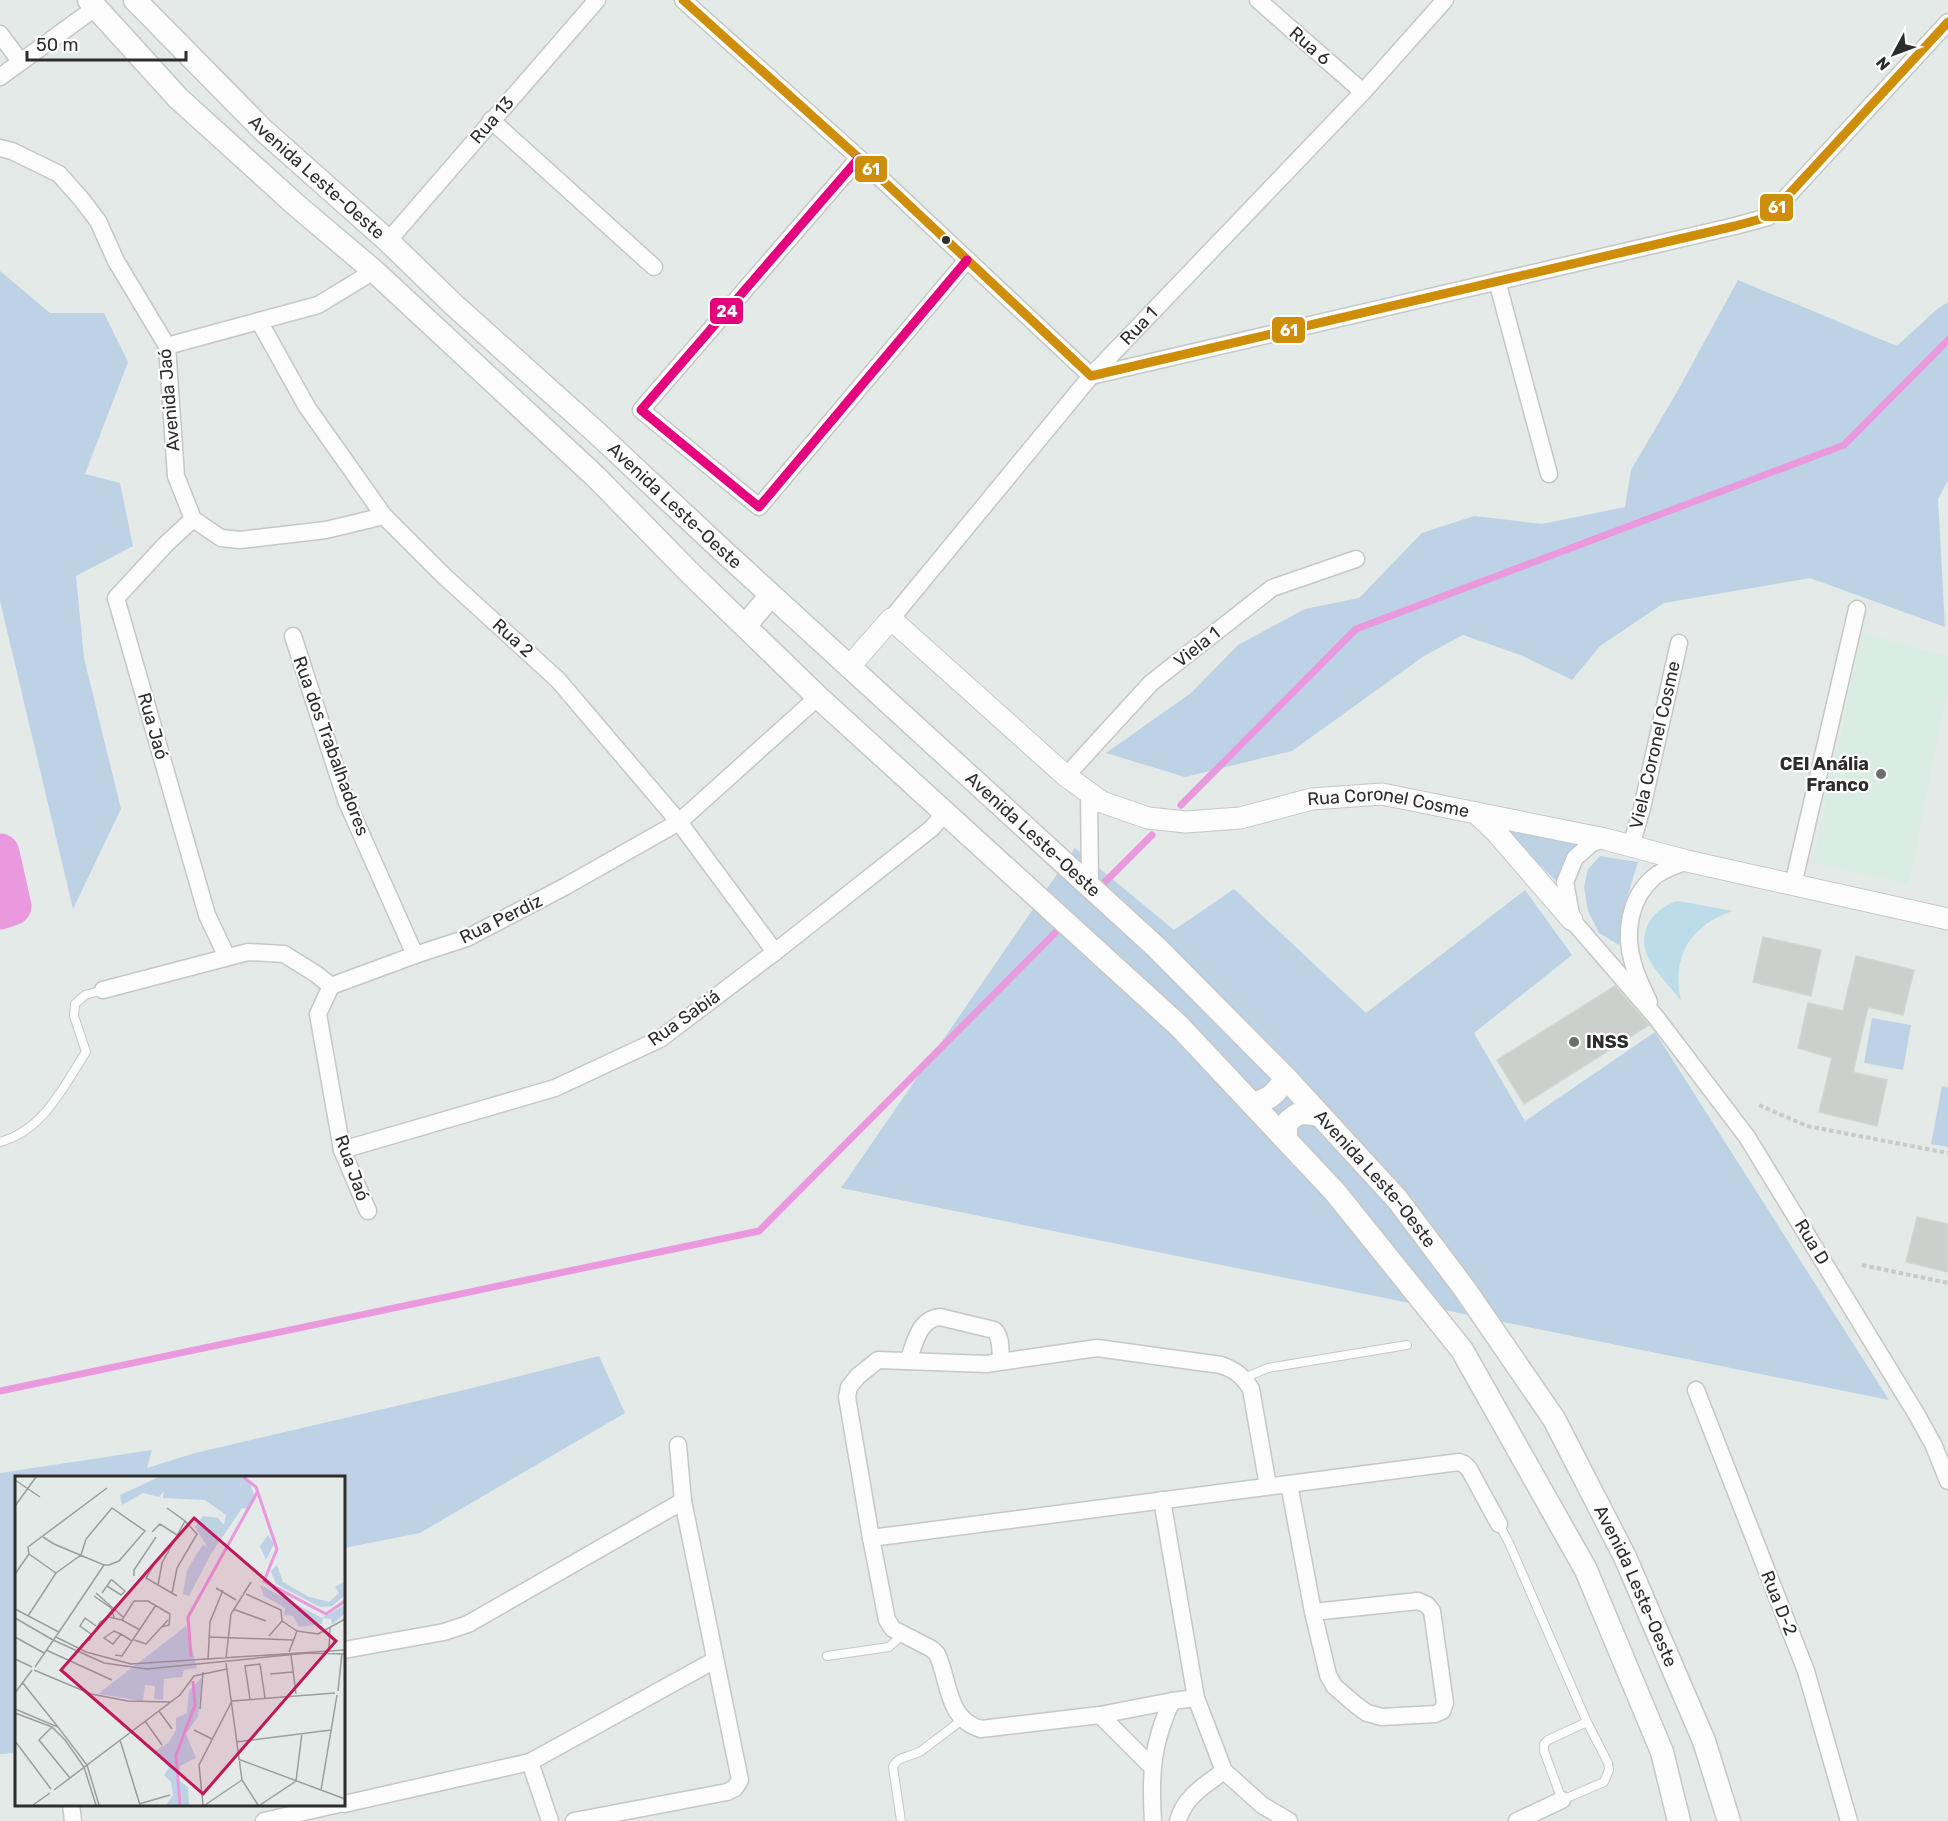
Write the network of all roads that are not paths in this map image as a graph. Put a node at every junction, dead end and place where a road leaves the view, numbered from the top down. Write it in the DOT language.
graph roads {
  1 [pos="135,0"];
  2 [pos="597,0"];
  3 [pos="683,0"];
  4 [pos="1258,0"];
  5 [pos="1445,0"];
  6 [pos="92,4"];
  7 [pos="1948,22"];
  8 [pos="0,34"];
  9 [pos="20,61"];
  10 [pos="0,77"];
  11 [pos="1363,92"];
  12 [pos="491,120"];
  13 [pos="0,148"];
  14 [pos="859,158"];
  15 [pos="388,241"];
  16 [pos="967,261"];
  17 [pos="654,267"];
  18 [pos="374,271"];
  19 [pos="1497,281"];
  20 [pos="259,321"];
  21 [pos="167,346"];
  22 [pos="1091,376"];
  23 [pos="1549,474"];
  24 [pos="384,516"];
  25 [pos="193,519"];
  26 [pos="1356,559"];
  27 [pos="771,595"];
  28 [pos="1857,609"];
  29 [pos="891,619"];
  30 [pos="745,626"];
  31 [pos="293,636"];
  32 [pos="1679,643"];
  33 [pos="849,667"];
  34 [pos="818,697"];
  35 [pos="1066,776"];
  36 [pos="1089,792"];
  37 [pos="945,813"];
  38 [pos="1475,813"];
  39 [pos="679,822"];
  40 [pos="1605,839"];
  41 [pos="1631,846"];
  42 [pos="1687,861"];
  43 [pos="1090,885"];
  44 [pos="1793,885"];
  45 [pos="1948,919"];
  46 [pos="1572,920"];
  47 [pos="775,952"];
  48 [pos="415,955"];
  49 [pos="227,957"];
  50 [pos="331,986"];
  51 [pos="103,990"];
  52 [pos="1655,1016"];
  53 [pos="1286,1078"];
  54 [pos="1254,1104"];
  55 [pos="1319,1115"];
  56 [pos="1286,1140"];
  57 [pos="0,1142"];
  58 [pos="342,1150"];
  59 [pos="368,1211"];
  60 [pos="1407,1345"];
  61 [pos="908,1361"];
  62 [pos="1001,1361"];
  63 [pos="1244,1378"];
  64 [pos="1696,1390"];
  65 [pos="678,1445"];
  66 [pos="1948,1481"];
  67 [pos="1289,1484"];
  68 [pos="1268,1486"];
  69 [pos="1162,1500"];
  70 [pos="683,1501"];
  71 [pos="1499,1524"];
  72 [pos="871,1539"];
  73 [pos="1313,1612"];
  74 [pos="903,1634"];
  75 [pos="345,1650"];
  76 [pos="827,1656"];
  77 [pos="715,1660"];
  78 [pos="1196,1698"];
  79 [pos="1172,1701"];
  80 [pos="1100,1715"];
  81 [pos="962,1720"];
  82 [pos="1587,1722"];
  83 [pos="530,1762"];
  84 [pos="1152,1767"];
  85 [pos="1224,1771"];
  86 [pos="1562,1800"];
  87 [pos="345,1803"];
  88 [pos="71,1806"];
  89 [pos="330,1806"];
  90 [pos="73,1821"];
  91 [pos="264,1821"];
  92 [pos="550,1821"];
  93 [pos="574,1821"];
  94 [pos="901,1821"];
  95 [pos="1153,1821"];
  96 [pos="1178,1821"];
  97 [pos="1289,1821"];
  98 [pos="1517,1821"];
  99 [pos="1679,1821"];
  100 [pos="1729,1821"];
  101 [pos="1848,1821"];
  1 -- 15 [label="main road, Avenida Leste-Oeste"];
  2 -- 12 [label="street, Rua 13"];
  3 -- 14 [label="street"];
  4 -- 11 [label="street, Rua 6"];
  5 -- 11 [label="street, Rua 1"];
  6 -- 9 [label="street"];
  6 -- 18 [label="main road, Avenida Leste-Oeste"];
  7 -- 19 [label="street"];
  8 -- 9 [label="street"];
  9 -- 10 [label="street"];
  11 -- 22 [label="street, Rua 1"];
  12 -- 15 [label="street, Rua 13"];
  12 -- 17 [label="street"];
  13 -- 21 [label="street, Avenida Jaó"];
  14 -- 16 [label="street"];
  14 -- 16 [label="street"];
  15 -- 27 [label="main road, Avenida Leste-Oeste"];
  16 -- 22 [label="street"];
  18 -- 20 [label="street"];
  18 -- 30 [label="main road, Avenida Leste-Oeste"];
  19 -- 22 [label="street"];
  19 -- 23 [label="street"];
  20 -- 21 [label="street"];
  20 -- 24 [label="street, Rua 2"];
  21 -- 25 [label="street, Avenida Jaó"];
  22 -- 29 [label="street, Rua 1"];
  24 -- 25 [label="street"];
  24 -- 39 [label="street, Rua 2"];
  25 -- 49 [label="street, Rua Jaó"];
  26 -- 35 [label="street, Viela 1"];
  27 -- 30 [label="main road"];
  27 -- 33 [label="main road, Avenida Leste-Oeste"];
  28 -- 44 [label="street"];
  29 -- 33 [label="street, Rua 1"];
  29 -- 35 [label="street, Rua Coronel Cosme"];
  30 -- 34 [label="main road, Avenida Leste-Oeste"];
  31 -- 48 [label="street, Rua dos Trabalhadores"];
  32 -- 41 [label="street, Viela Coronel Cosme"];
  33 -- 43 [label="main road, Avenida Leste-Oeste"];
  34 -- 37 [label="main road, Avenida Leste-Oeste"];
  34 -- 39 [label="street, Rua Perdiz"];
  35 -- 36 [label="street, Rua Coronel Cosme"];
  36 -- 38 [label="street, Rua Coronel Cosme"];
  36 -- 43 [label="street"];
  37 -- 47 [label="street, Rua Sabiá"];
  37 -- 54 [label="main road, Avenida Leste-Oeste"];
  38 -- 40 [label="street, Rua Coronel Cosme"];
  38 -- 46 [label="street"];
  39 -- 47 [label="street, Rua 2"];
  39 -- 48 [label="street, Rua Perdiz"];
  40 -- 41 [label="street, Rua Coronel Cosme"];
  40 -- 46 [label="street"];
  41 -- 42 [label="street, Rua Coronel Cosme"];
  42 -- 44 [label="street, Rua Coronel Cosme"];
  42 -- 52 [label="street, Rua D"];
  43 -- 53 [label="main road, Avenida Leste-Oeste"];
  44 -- 45 [label="street, Rua Coronel Cosme"];
  46 -- 52 [label="street, Rua D"];
  47 -- 58 [label="street, Rua Sabiá"];
  48 -- 50 [label="street, Rua Perdiz"];
  49 -- 50 [label="street"];
  49 -- 51 [label="street"];
  50 -- 58 [label="street, Rua Jaó"];
  51 -- 57 [label="lane"];
  52 -- 66 [label="street, Rua D"];
  53 -- 54 [label="main road"];
  53 -- 55 [label="main road, Avenida Leste-Oeste"];
  54 -- 56 [label="main road, Avenida Leste-Oeste"];
  55 -- 56 [label="main road"];
  55 -- 100 [label="main road, Avenida Leste-Oeste"];
  56 -- 99 [label="main road, Avenida Leste-Oeste"];
  58 -- 59 [label="street, Rua Jaó"];
  60 -- 63 [label="lane"];
  61 -- 62 [label="street"];
  61 -- 62 [label="street"];
  61 -- 72 [label="street"];
  62 -- 63 [label="street"];
  63 -- 68 [label="street"];
  64 -- 101 [label="street, Rua D-2"];
  65 -- 70 [label="street"];
  67 -- 68 [label="street"];
  67 -- 71 [label="street"];
  67 -- 73 [label="street"];
  68 -- 69 [label="street"];
  69 -- 72 [label="street"];
  69 -- 78 [label="street"];
  70 -- 75 [label="street"];
  70 -- 77 [label="street"];
  71 -- 82 [label="lane"];
  72 -- 74 [label="street"];
  73 -- 73 [label="street"];
  74 -- 76 [label="lane"];
  74 -- 81 [label="street"];
  77 -- 83 [label="street"];
  77 -- 93 [label="street"];
  78 -- 79 [label="street"];
  78 -- 85 [label="street"];
  79 -- 80 [label="street"];
  79 -- 84 [label="street"];
  80 -- 81 [label="street"];
  80 -- 84 [label="street"];
  81 -- 94 [label="lane"];
  82 -- 86 [label="lane"];
  82 -- 86 [label="lane"];
  83 -- 87 [label="street"];
  83 -- 92 [label="street"];
  84 -- 95 [label="street"];
  85 -- 96 [label="street"];
  85 -- 97 [label="street"];
  86 -- 98 [label="street"];
  88 -- 90 [label="street"];
  89 -- 91 [label="street"];
}
